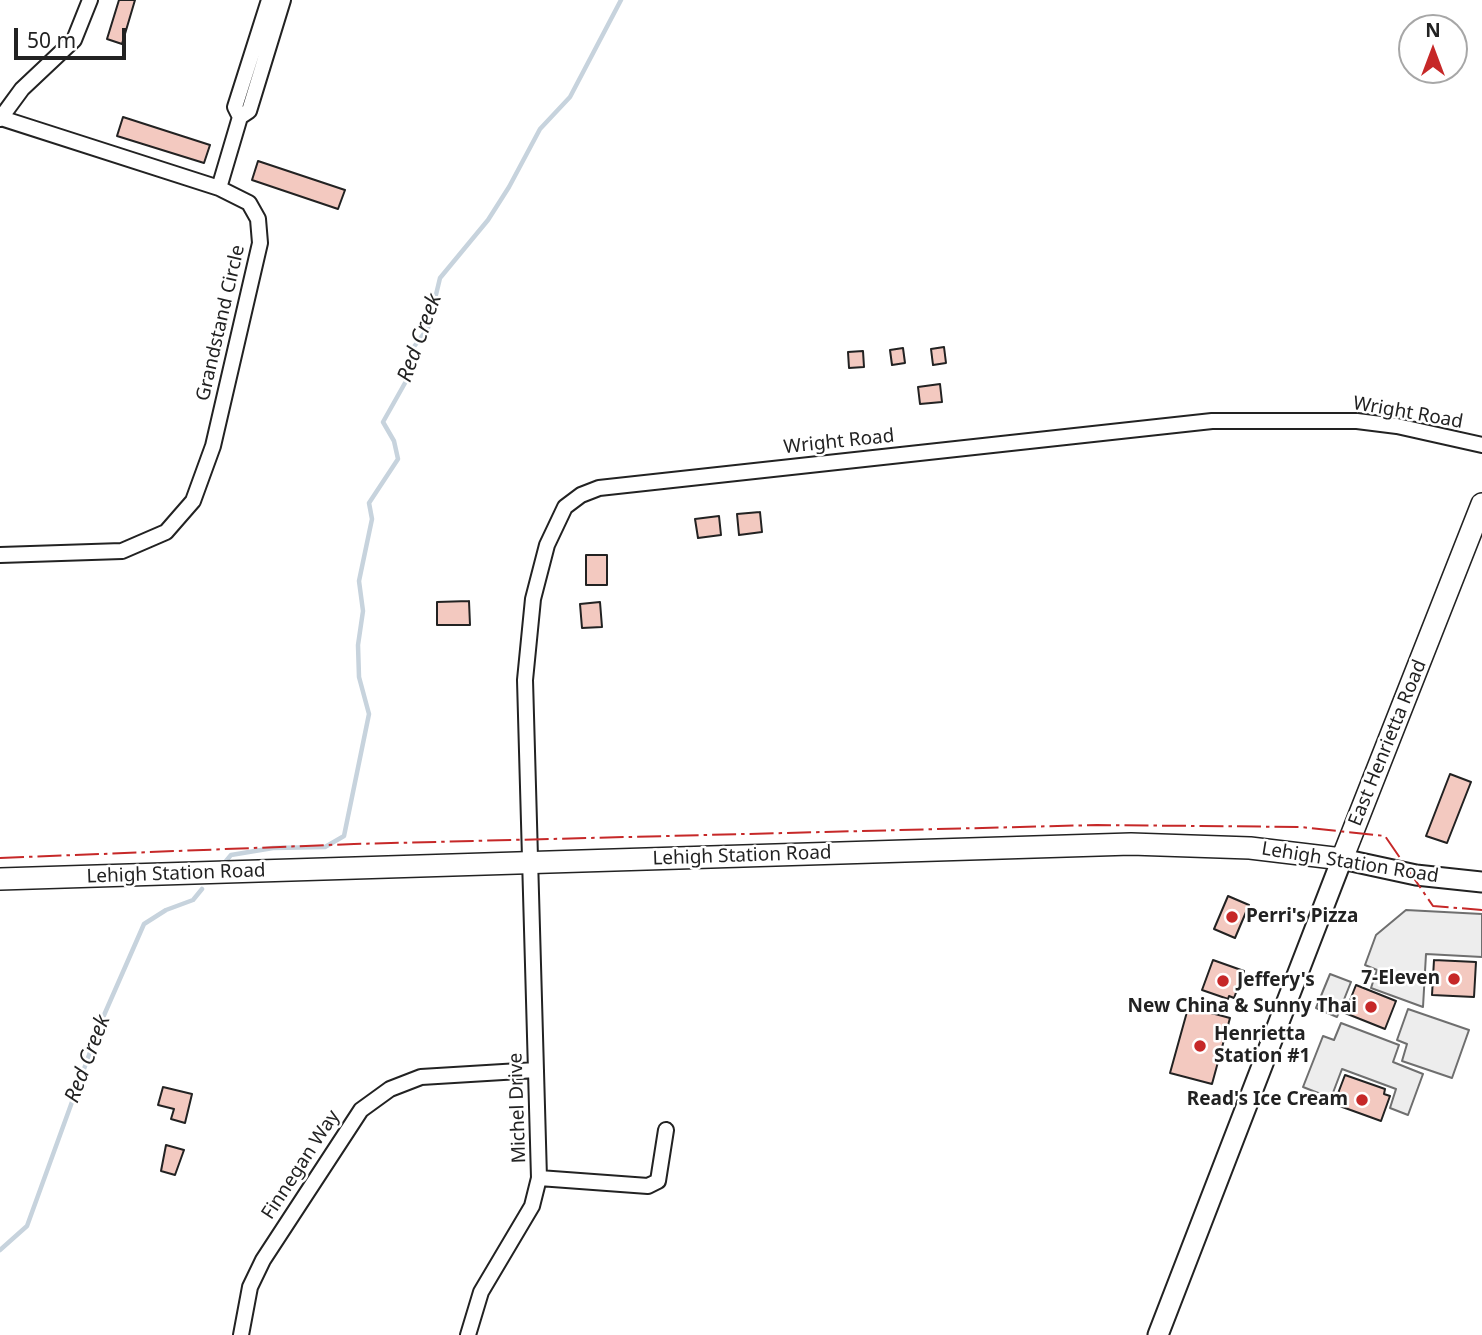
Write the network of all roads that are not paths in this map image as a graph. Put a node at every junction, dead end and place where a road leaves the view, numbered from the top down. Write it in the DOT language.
graph roads {
  1 [pos="90,0"];
  2 [pos="270,0"];
  3 [pos="283,0"];
  4 [pos="240,117"];
  5 [pos="0,118"];
  6 [pos="219,188"];
  7 [pos="1482,445"];
  8 [pos="1482,504"];
  9 [pos="0,555"];
  10 [pos="1342,859"];
  11 [pos="530,863"];
  12 [pos="0,879"];
  13 [pos="1482,881"];
  14 [pos="536,1070"];
  15 [pos="666,1130"];
  16 [pos="539,1178"];
  17 [pos="241,1335"];
  18 [pos="467,1335"];
  19 [pos="1158,1335"];
  1 -- 5 [label="street, Grandstand Circle"];
  2 -- 4 [label="street"];
  3 -- 4 [label="street"];
  4 -- 6 [label="street"];
  5 -- 6 [label="street, Grandstand Circle"];
  6 -- 9 [label="street, Grandstand Circle"];
  7 -- 11 [label="street, Wright Road"];
  8 -- 10 [label="main road, East Henrietta Road"];
  10 -- 11 [label="main road, Lehigh Station Road"];
  10 -- 13 [label="main road, Lehigh Station Road"];
  10 -- 19 [label="main road, East Henrietta Road"];
  11 -- 12 [label="main road, Lehigh Station Road"];
  11 -- 14 [label="street, Michel Drive"];
  14 -- 16 [label="street, Michel Drive"];
  14 -- 17 [label="street, Finnegan Way"];
  15 -- 16 [label="street"];
  16 -- 18 [label="street, Michel Drive"];
}
